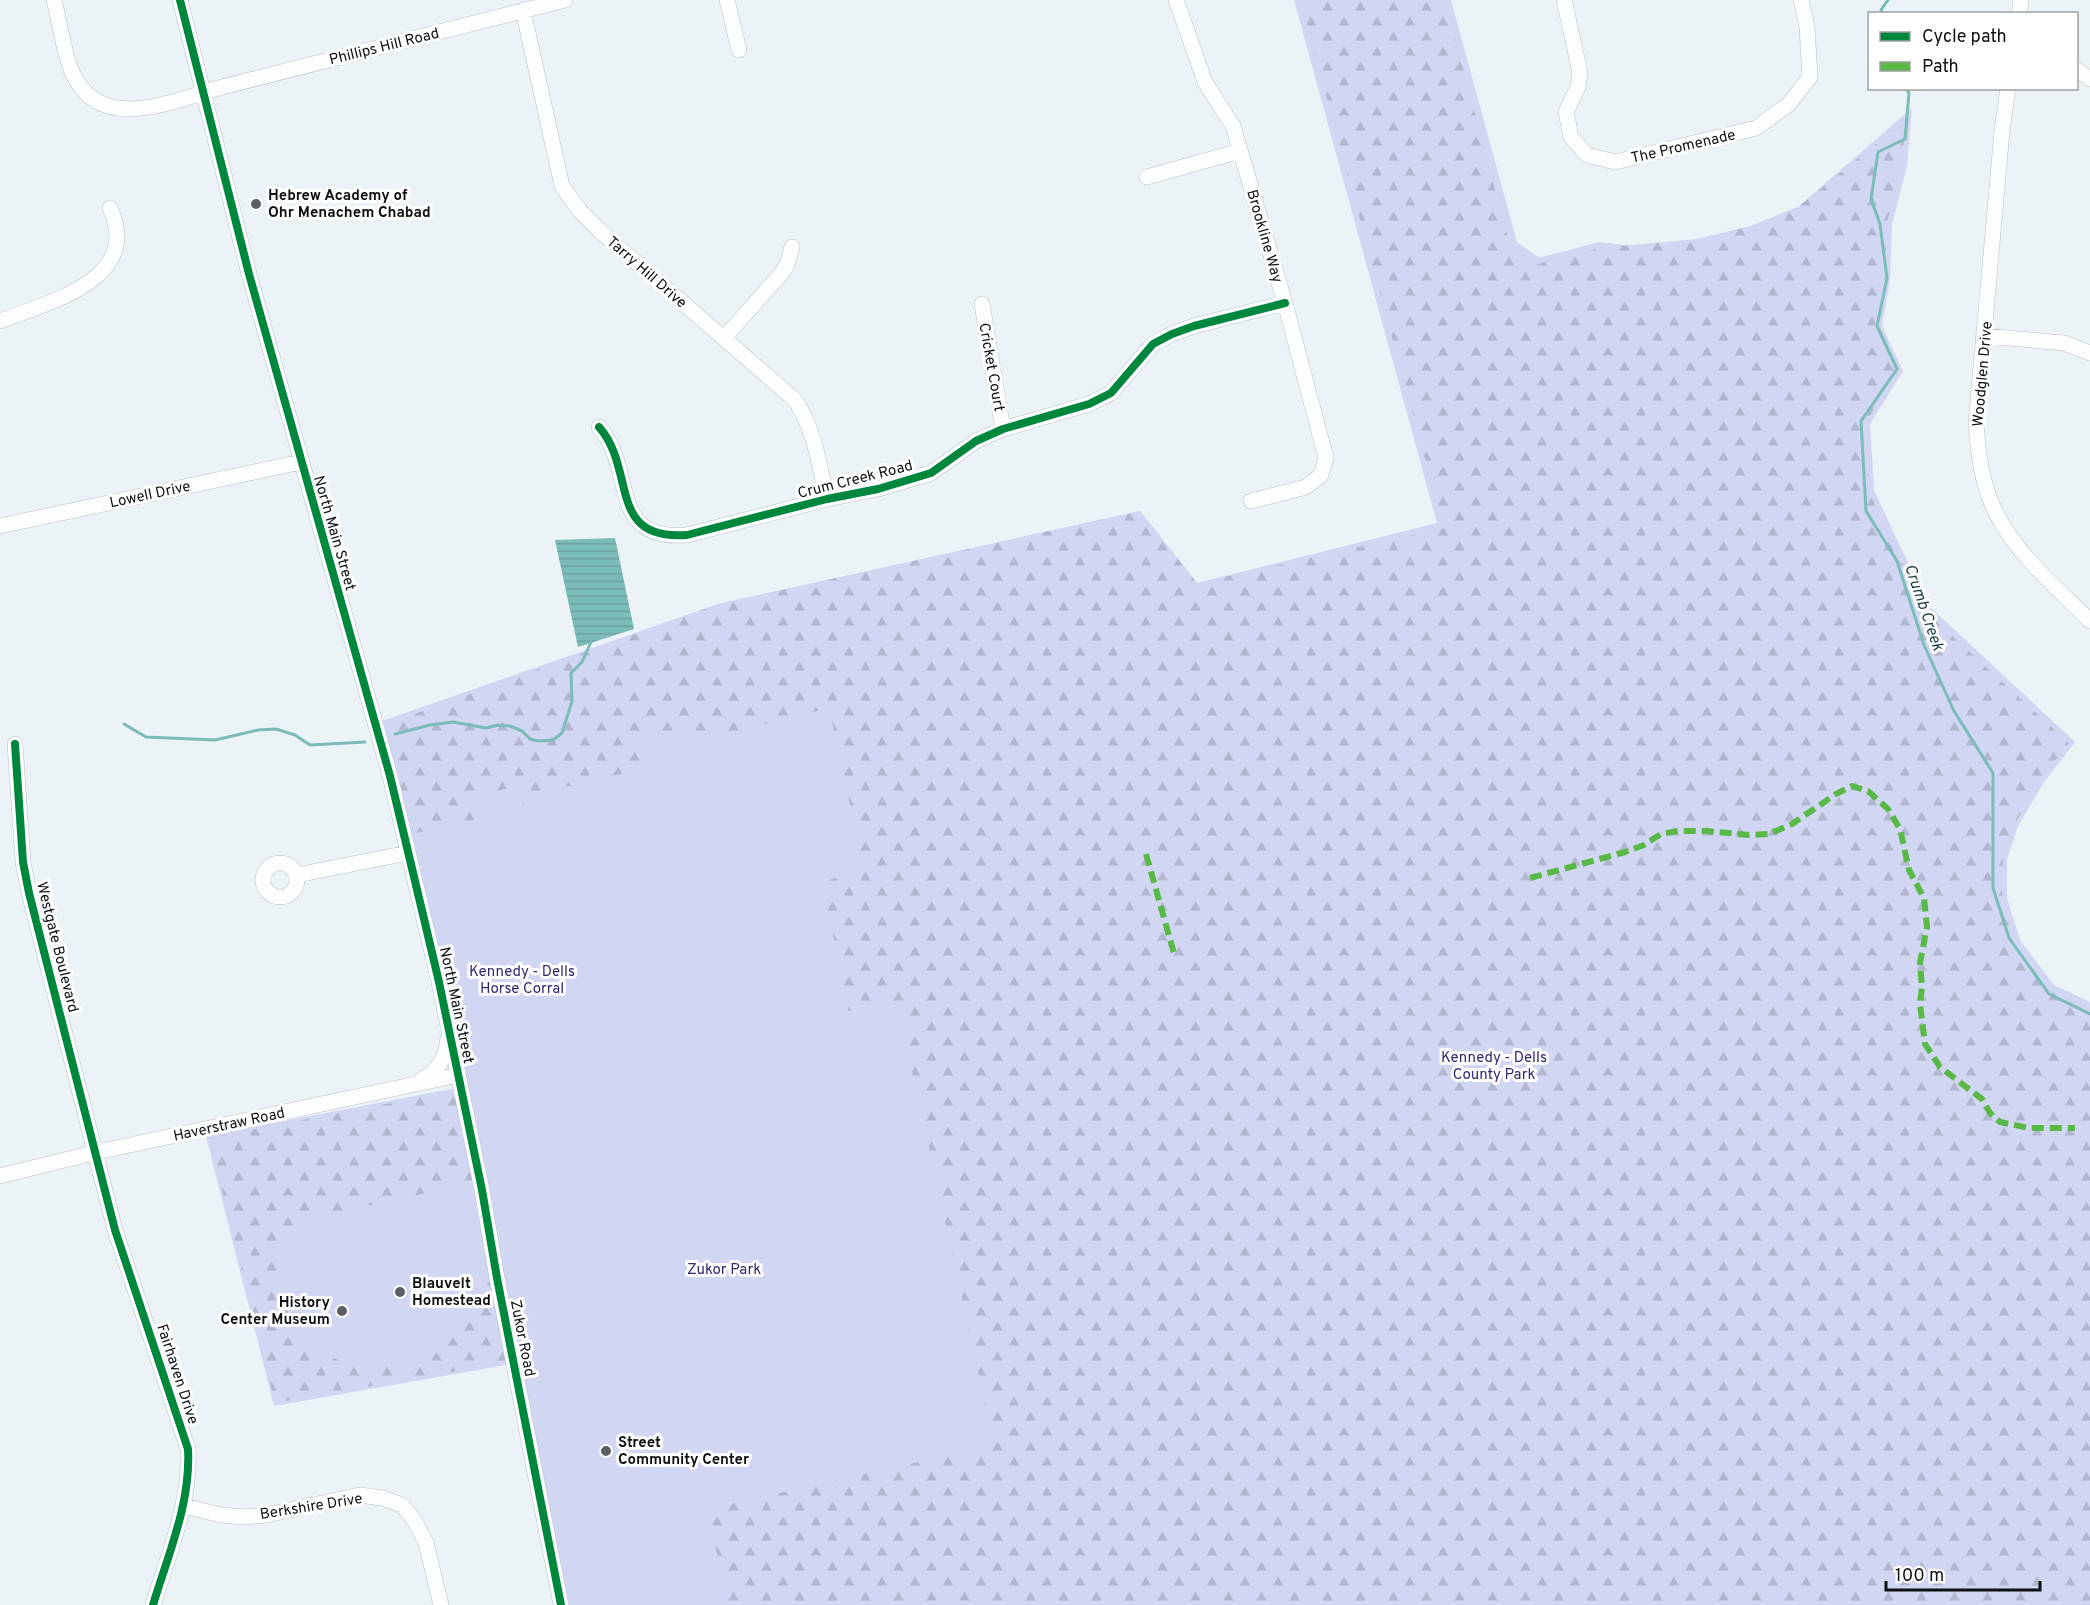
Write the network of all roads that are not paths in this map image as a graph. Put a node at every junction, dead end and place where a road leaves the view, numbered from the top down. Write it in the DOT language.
graph roads {
  1 [pos="54,0"];
  2 [pos="180,0"];
  3 [pos="565,0"];
  4 [pos="727,0"];
  5 [pos="1176,0"];
  6 [pos="1564,0"];
  7 [pos="1801,0"];
  8 [pos="523,10"];
  9 [pos="740,50"];
  10 [pos="2008,90"];
  11 [pos="203,93"];
  12 [pos="1240,151"];
  13 [pos="1147,177"];
  14 [pos="110,208"];
  15 [pos="792,247"];
  16 [pos="1285,303"];
  17 [pos="982,304"];
  18 [pos="0,321"];
  19 [pos="1985,336"];
  20 [pos="724,338"];
  21 [pos="2090,353"];
  22 [pos="599,427"];
  23 [pos="1003,429"];
  24 [pos="301,462"];
  25 [pos="827,499"];
  26 [pos="1251,501"];
  27 [pos="0,526"];
  28 [pos="2090,621"];
  29 [pos="15,744"];
  30 [pos="408,853"];
  31 [pos="297,875"];
  32 [pos="448,1026"];
  33 [pos="458,1075"];
  34 [pos="407,1085"];
  35 [pos="97,1152"];
  36 [pos="0,1176"];
  37 [pos="184,1506"];
  38 [pos="153,1605"];
  39 [pos="441,1605"];
  40 [pos="561,1605"];
  1 -- 11 [label="street, Phillips Hill Road"];
  2 -- 11 [label="street, North Main Street"];
  3 -- 8 [label="street, Phillips Hill Road"];
  4 -- 9 [label="street"];
  5 -- 12 [label="street, Brookline Way"];
  6 -- 7 [label="street, The Promenade"];
  8 -- 11 [label="street, Phillips Hill Road"];
  8 -- 20 [label="street, Tarry Hill Drive"];
  10 -- 19 [label="street, Woodglen Drive"];
  11 -- 24 [label="street, North Main Street"];
  12 -- 13 [label="street"];
  12 -- 16 [label="street, Brookline Way"];
  14 -- 18 [label="street"];
  15 -- 20 [label="street"];
  16 -- 23 [label="street, Crum Creek Road"];
  16 -- 26 [label="street, Brookline Way"];
  17 -- 23 [label="street, Cricket Court"];
  19 -- 21 [label="street"];
  19 -- 28 [label="street, Woodglen Drive"];
  20 -- 25 [label="street, Tarry Hill Drive"];
  22 -- 25 [label="street, Crum Creek Road"];
  23 -- 25 [label="street, Crum Creek Road"];
  24 -- 27 [label="street, Lowell Drive"];
  24 -- 30 [label="street, North Main Street"];
  29 -- 35 [label="street, Westgate Boulevard"];
  30 -- 31 [label="street"];
  30 -- 32 [label="street, North Main Street"];
  32 -- 33 [label="street, North Main Street"];
  32 -- 34 [label="street"];
  33 -- 34 [label="street, Haverstraw Road"];
  33 -- 40 [label="street, Zukor Road"];
  34 -- 35 [label="street, Haverstraw Road"];
  35 -- 36 [label="street, Haverstraw Road"];
  35 -- 37 [label="street, Fairhaven Drive"];
  37 -- 38 [label="street, Fairhaven Drive"];
  37 -- 39 [label="street, Berkshire Drive"];
}
